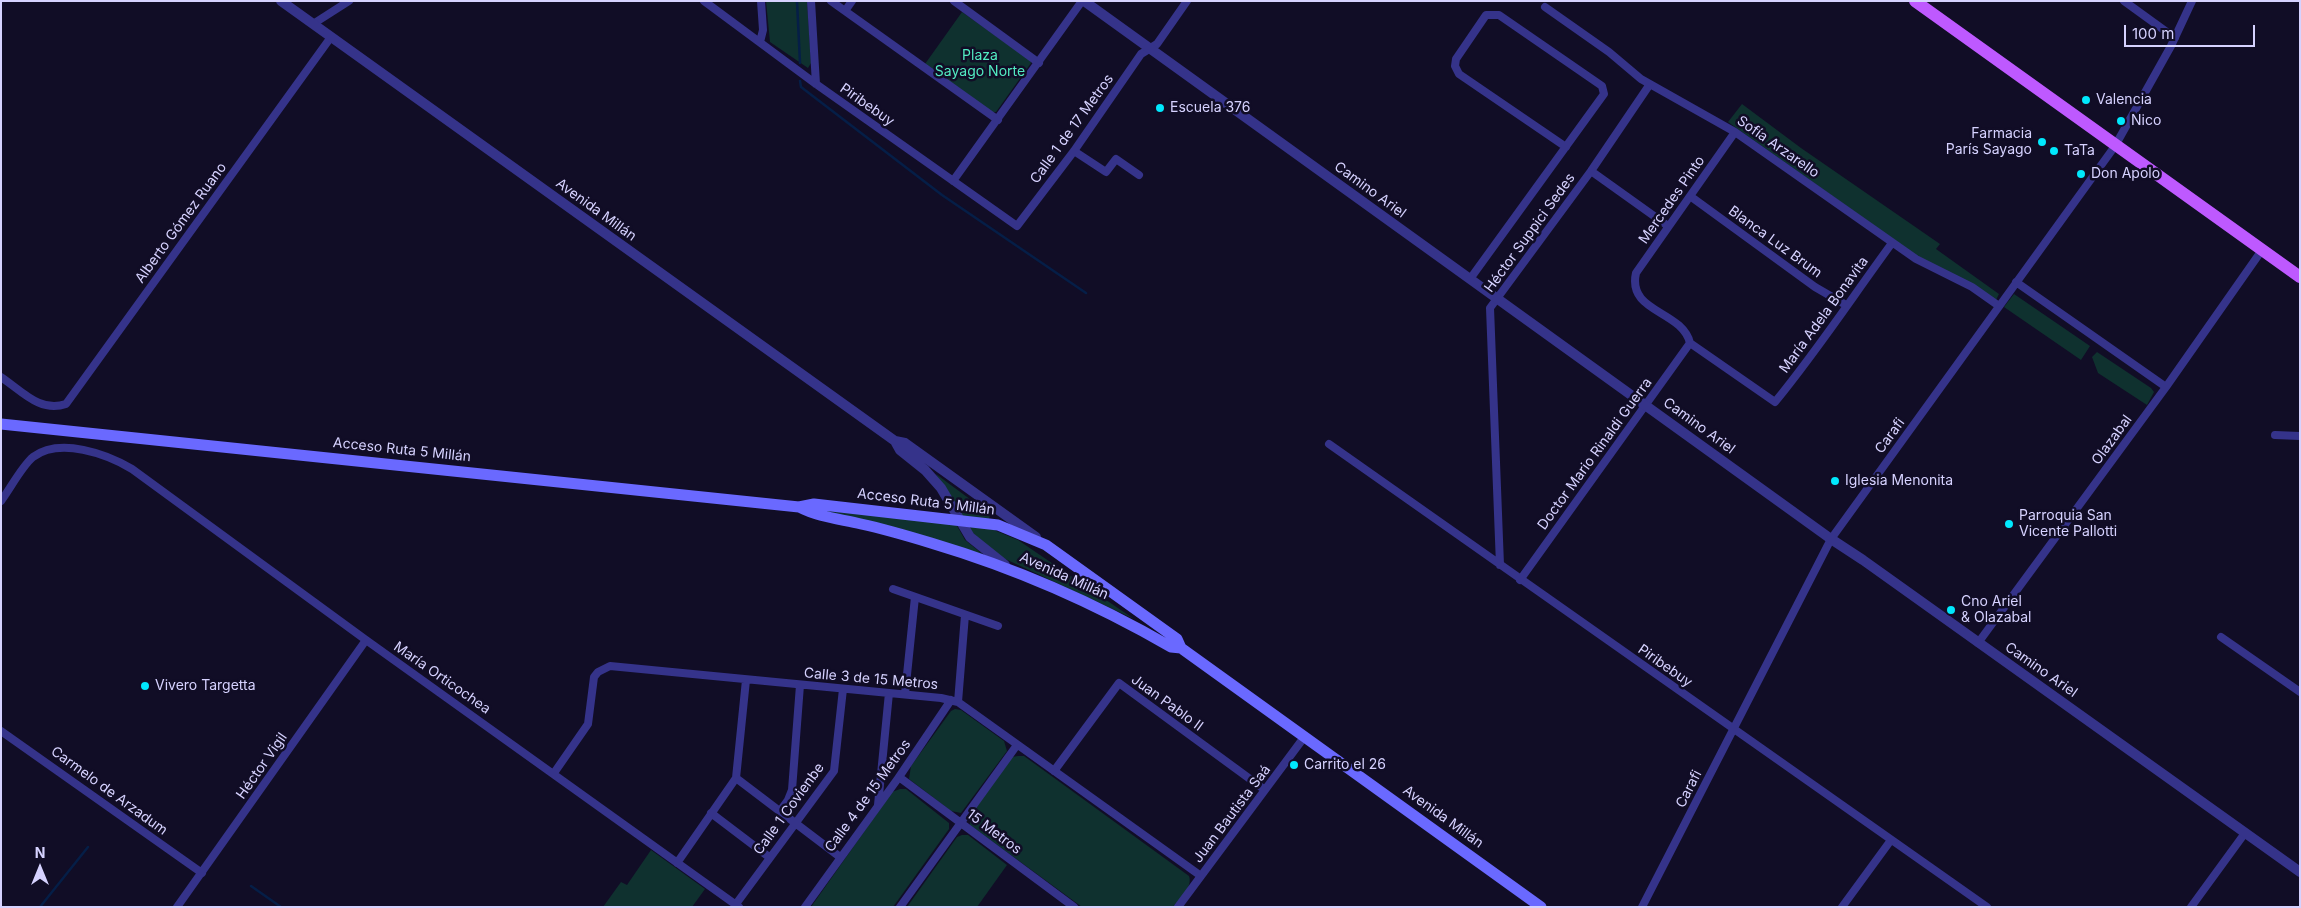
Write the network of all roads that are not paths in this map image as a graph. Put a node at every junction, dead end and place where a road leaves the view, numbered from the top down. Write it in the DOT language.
graph roads {
  1 [pos="281,1"];
  2 [pos="350,1"];
  3 [pos="704,1"];
  4 [pos="761,1"];
  5 [pos="811,1"];
  6 [pos="831,1"];
  7 [pos="852,1"];
  8 [pos="954,1"];
  9 [pos="1083,1"];
  10 [pos="1187,1"];
  11 [pos="1915,1"];
  12 [pos="2124,1"];
  13 [pos="2192,1"];
  14 [pos="1545,7"];
  15 [pos="845,11"];
  16 [pos="313,24"];
  17 [pos="331,37"];
  18 [pos="2175,38"];
  19 [pos="760,42"];
  20 [pos="1149,49"];
  21 [pos="1039,62"];
  22 [pos="816,84"];
  23 [pos="1650,84"];
  24 [pos="998,120"];
  25 [pos="1735,132"];
  26 [pos="2116,146"];
  27 [pos="1566,147"];
  28 [pos="1074,151"];
  29 [pos="1591,171"];
  30 [pos="1139,175"];
  31 [pos="953,181"];
  32 [pos="1690,196"];
  33 [pos="1017,226"];
  34 [pos="1668,226"];
  35 [pos="1892,243"];
  36 [pos="2262,250"];
  37 [pos="2300,277"];
  38 [pos="1470,279"];
  39 [pos="2016,282"];
  40 [pos="1497,298"];
  41 [pos="1846,305"];
  42 [pos="1999,306"];
  43 [pos="1690,343"];
  44 [pos="1,376"];
  45 [pos="2166,387"];
  46 [pos="1646,405"];
  47 [pos="1,424"];
  48 [pos="2275,435"];
  49 [pos="2300,436"];
  50 [pos="895,441"];
  51 [pos="1329,444"];
  52 [pos="1,501"];
  53 [pos="799,507"];
  54 [pos="958,519"];
  55 [pos="1831,539"];
  56 [pos="1046,545"];
  57 [pos="1500,565"];
  58 [pos="1016,572"];
  59 [pos="1520,580"];
  60 [pos="893,589"];
  61 [pos="915,596"];
  62 [pos="965,614"];
  63 [pos="998,626"];
  64 [pos="2221,637"];
  65 [pos="366,640"];
  66 [pos="1978,643"];
  67 [pos="1181,648"];
  68 [pos="746,680"];
  69 [pos="800,685"];
  70 [pos="843,689"];
  71 [pos="2300,692"];
  72 [pos="890,693"];
  73 [pos="905,694"];
  74 [pos="954,701"];
  75 [pos="1733,729"];
  76 [pos="1,731"];
  77 [pos="1305,736"];
  78 [pos="1017,745"];
  79 [pos="1054,772"];
  80 [pos="554,773"];
  81 [pos="736,778"];
  82 [pos="898,778"];
  83 [pos="1265,790"];
  84 [pos="878,806"];
  85 [pos="780,810"];
  86 [pos="712,813"];
  87 [pos="796,822"];
  88 [pos="960,822"];
  89 [pos="2246,833"];
  90 [pos="1891,840"];
  91 [pos="769,857"];
  92 [pos="840,857"];
  93 [pos="677,863"];
  94 [pos="2300,872"];
  95 [pos="202,873"];
  96 [pos="1201,876"];
  97 [pos="737,906"];
  98 [pos="177,907"];
  99 [pos="805,907"];
  100 [pos="900,907"];
  101 [pos="1074,907"];
  102 [pos="1178,907"];
  103 [pos="1541,907"];
  104 [pos="1642,907"];
  105 [pos="1842,907"];
  106 [pos="1987,907"];
  107 [pos="2191,907"];
  1 -- 16 [label="street, Avenida Millán"];
  2 -- 16 [label="street"];
  3 -- 19 [label="street, Piribebuy"];
  4 -- 19 [label="street"];
  5 -- 22 [label="street"];
  6 -- 15 [label="street"];
  7 -- 15 [label="street"];
  8 -- 21 [label="street"];
  9 -- 20 [label="street, Camino Ariel"];
  9 -- 21 [label="street"];
  10 -- 20 [label="street, Calle 1 de 17 Metros"];
  11 -- 26 [label="main road"];
  12 -- 18 [label="street"];
  13 -- 18 [label="street, Carafi"];
  14 -- 23 [label="street, Sofía Arzarello"];
  15 -- 24 [label="street"];
  16 -- 17 [label="street, Avenida Millán"];
  17 -- 44 [label="street, Alberto Gómez Ruano"];
  17 -- 50 [label="street, Avenida Millán"];
  18 -- 26 [label="street, Carafi"];
  19 -- 22 [label="street, Piribebuy"];
  20 -- 28 [label="street, Calle 1 de 17 Metros"];
  20 -- 38 [label="street, Camino Ariel"];
  21 -- 24 [label="street"];
  22 -- 31 [label="street, Piribebuy"];
  23 -- 25 [label="street, Sofía Arzarello"];
  23 -- 29 [label="street, Héctor Suppici Sedes"];
  24 -- 31 [label="street"];
  25 -- 32 [label="street, Mercedes Pinto"];
  25 -- 35 [label="street, Sofía Arzarello"];
  26 -- 36 [label="main road"];
  26 -- 39 [label="street, Carafi"];
  27 -- 27 [label="street"];
  27 -- 38 [label="street"];
  28 -- 30 [label="street"];
  28 -- 33 [label="street, Calle 1 de 17 Metros"];
  29 -- 34 [label="street"];
  29 -- 40 [label="street, Héctor Suppici Sedes"];
  31 -- 33 [label="street, Piribebuy"];
  32 -- 34 [label="street, Mercedes Pinto"];
  32 -- 41 [label="street, Blanca Luz Brum"];
  34 -- 43 [label="street, Mercedes Pinto"];
  35 -- 41 [label="street, María Adela Bonavita"];
  35 -- 42 [label="street, Sofía Arzarello"];
  36 -- 37 [label="main road"];
  36 -- 45 [label="street, Olazabal"];
  38 -- 40 [label="street, Camino Ariel"];
  39 -- 42 [label="street, Carafi"];
  39 -- 45 [label="street"];
  40 -- 46 [label="street, Camino Ariel"];
  40 -- 57 [label="street, Héctor Suppici Sedes"];
  41 -- 43 [label="street, María Adela Bonavita"];
  42 -- 55 [label="street, Carafi"];
  43 -- 46 [label="street, Doctor Mario Rinaldi Guerra"];
  45 -- 66 [label="street, Olazabal"];
  46 -- 55 [label="street, Camino Ariel"];
  46 -- 59 [label="street, Doctor Mario Rinaldi Guerra"];
  47 -- 53 [label="main road, Acceso Ruta 5 Millán"];
  48 -- 49 [label="street"];
  50 -- 54 [label="street, Avenida Millán"];
  50 -- 56 [label="street, Avenida Millán"];
  51 -- 57 [label="street, Piribebuy"];
  52 -- 65 [label="street, María Orticochea"];
  53 -- 54 [label="main road, Acceso Ruta 5 Millán"];
  53 -- 58 [label="main road, Acceso Ruta 5 Millán"];
  54 -- 56 [label="main road, Acceso Ruta 5 Millán"];
  54 -- 58 [label="street, Avenida Millán"];
  55 -- 66 [label="street, Camino Ariel"];
  55 -- 75 [label="street, Carafi"];
  56 -- 67 [label="main road, Avenida Millán"];
  57 -- 59 [label="street, Piribebuy"];
  58 -- 67 [label="main road, Avenida Millán"];
  59 -- 75 [label="street, Piribebuy"];
  60 -- 61 [label="street"];
  61 -- 62 [label="street"];
  61 -- 73 [label="street"];
  62 -- 63 [label="street"];
  62 -- 74 [label="street"];
  64 -- 71 [label="street"];
  65 -- 80 [label="street, María Orticochea"];
  65 -- 95 [label="street, Héctor Vigil"];
  66 -- 89 [label="street, Camino Ariel"];
  67 -- 77 [label="main road, Avenida Millán"];
  68 -- 69 [label="street, Calle 3 de 15 Metros"];
  68 -- 80 [label="street, Calle 3 de 15 Metros"];
  68 -- 81 [label="street"];
  69 -- 70 [label="street, Calle 3 de 15 Metros"];
  69 -- 85 [label="street"];
  70 -- 72 [label="street, Calle 3 de 15 Metros"];
  70 -- 87 [label="street, Calle 1 Covienbe"];
  72 -- 73 [label="street, Calle 3 de 15 Metros"];
  72 -- 84 [label="street"];
  73 -- 74 [label="street, Calle 3 de 15 Metros"];
  74 -- 78 [label="street, Calle 3 de 15 Metros"];
  74 -- 82 [label="street, Calle 4 de 15 Metros"];
  75 -- 90 [label="street, Piribebuy"];
  75 -- 104 [label="street, Carafi"];
  76 -- 95 [label="street, Carmelo de Arzadum"];
  77 -- 83 [label="street, Juan Bautista Saá"];
  77 -- 103 [label="main road, Avenida Millán"];
  78 -- 79 [label="street, Calle 3 de 15 Metros"];
  78 -- 88 [label="street"];
  79 -- 83 [label="street, Juan Pablo II"];
  79 -- 96 [label="street, Calle 3 de 15 Metros"];
  80 -- 93 [label="street, María Orticochea"];
  81 -- 85 [label="street"];
  81 -- 86 [label="street"];
  82 -- 84 [label="street, Calle 4 de 15 Metros"];
  82 -- 88 [label="street, 15 Metros"];
  83 -- 96 [label="street, Juan Bautista Saá"];
  84 -- 92 [label="street, Calle 4 de 15 Metros"];
  85 -- 87 [label="street"];
  86 -- 91 [label="street"];
  86 -- 93 [label="street"];
  87 -- 91 [label="street, Calle 1 Covienbe"];
  87 -- 92 [label="street"];
  88 -- 100 [label="street"];
  88 -- 101 [label="street, 15 Metros"];
  89 -- 94 [label="street, Camino Ariel"];
  89 -- 107 [label="street"];
  90 -- 105 [label="street"];
  90 -- 106 [label="street, Piribebuy"];
  91 -- 97 [label="street, Calle 1 Covienbe"];
  92 -- 99 [label="street, Calle 4 de 15 Metros"];
  93 -- 97 [label="street, María Orticochea"];
  95 -- 98 [label="street, Héctor Vigil"];
  96 -- 102 [label="street, Juan Bautista Saá"];
}
